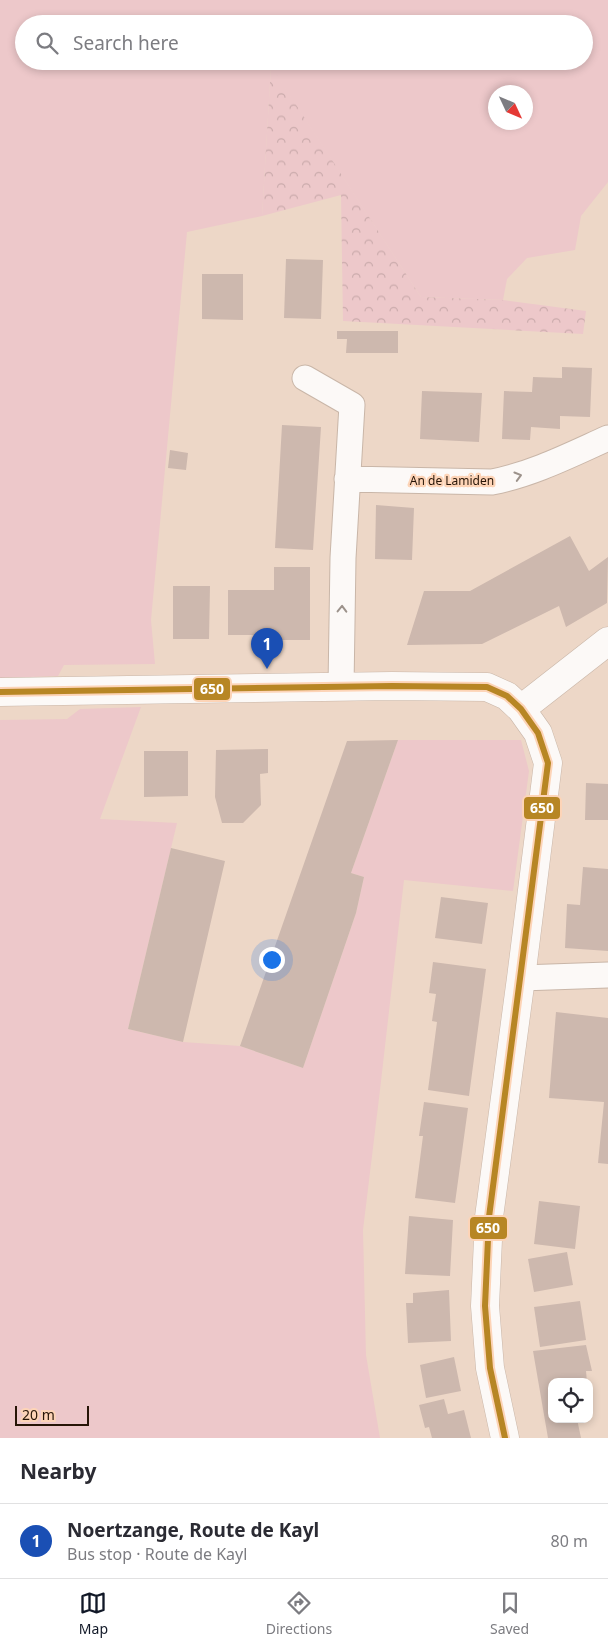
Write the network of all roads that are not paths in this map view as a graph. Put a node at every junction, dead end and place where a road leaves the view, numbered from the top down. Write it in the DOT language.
graph roads {
  1 [pos="305,378"];
  2 [pos="608,438"];
  3 [pos="347,480"];
  4 [pos="608,641"];
  5 [pos="342,687"];
  6 [pos="0,692"];
  7 [pos="522,709"];
  8 [pos="608,975"];
  9 [pos="522,978"];
  10 [pos="505,1438"];
  1 -- 3 [label="street"];
  3 -- 2 [label="street, An de Lamiden, one-way"];
  5 -- 3 [label="street, one-way"];
  4 -- 7 [label="main road"];
  5 -- 6 [label="main road"];
  5 -- 7 [label="main road"];
  7 -- 9 [label="main road"];
  8 -- 9 [label="street"];
  9 -- 10 [label="main road"];
}
